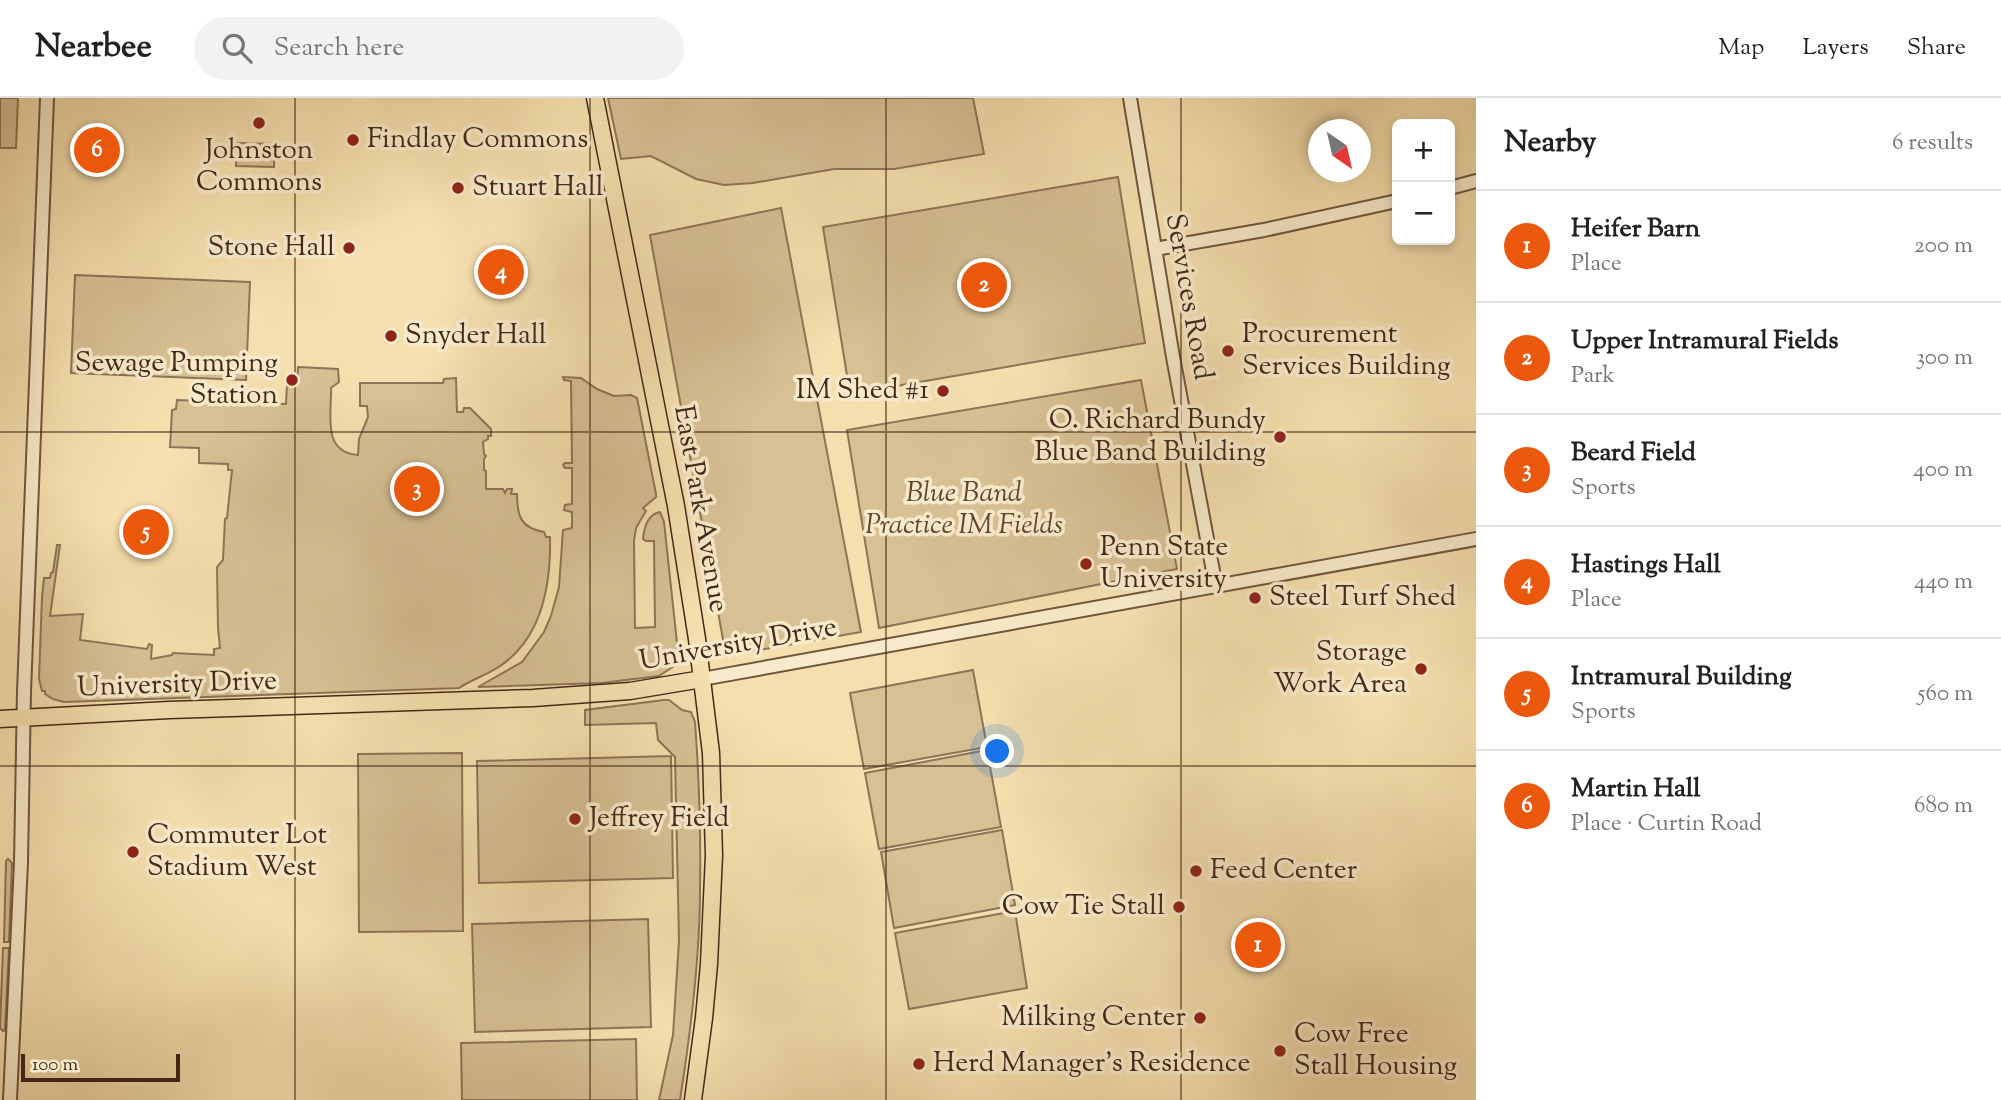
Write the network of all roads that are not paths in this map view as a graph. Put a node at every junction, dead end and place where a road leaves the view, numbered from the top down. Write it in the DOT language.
graph roads {
  1 [pos="47,98"];
  2 [pos="595,98"];
  3 [pos="1129,98"];
  4 [pos="1476,181"];
  5 [pos="1455,187"];
  6 [pos="1392,202"];
  7 [pos="1155,249"];
  8 [pos="1476,540"];
  9 [pos="1216,587"];
  10 [pos="702,679"];
  11 [pos="24,718"];
  12 [pos="0,719"];
  13 [pos="10,1100"];
  14 [pos="692,1100"];
  1 -- 11 [label="street"];
  2 -- 10 [label="main road, East Park Avenue"];
  3 -- 7 [label="street, Services Road"];
  4 -- 5 [label="street"];
  6 -- 7 [label="street"];
  7 -- 9 [label="street, Services Road"];
  8 -- 9 [label="street, University Drive"];
  9 -- 10 [label="street, University Drive"];
  10 -- 11 [label="main road, University Drive"];
  10 -- 14 [label="main road, East Park Avenue"];
  11 -- 12 [label="main road, University Drive"];
  11 -- 13 [label="street"];
}
